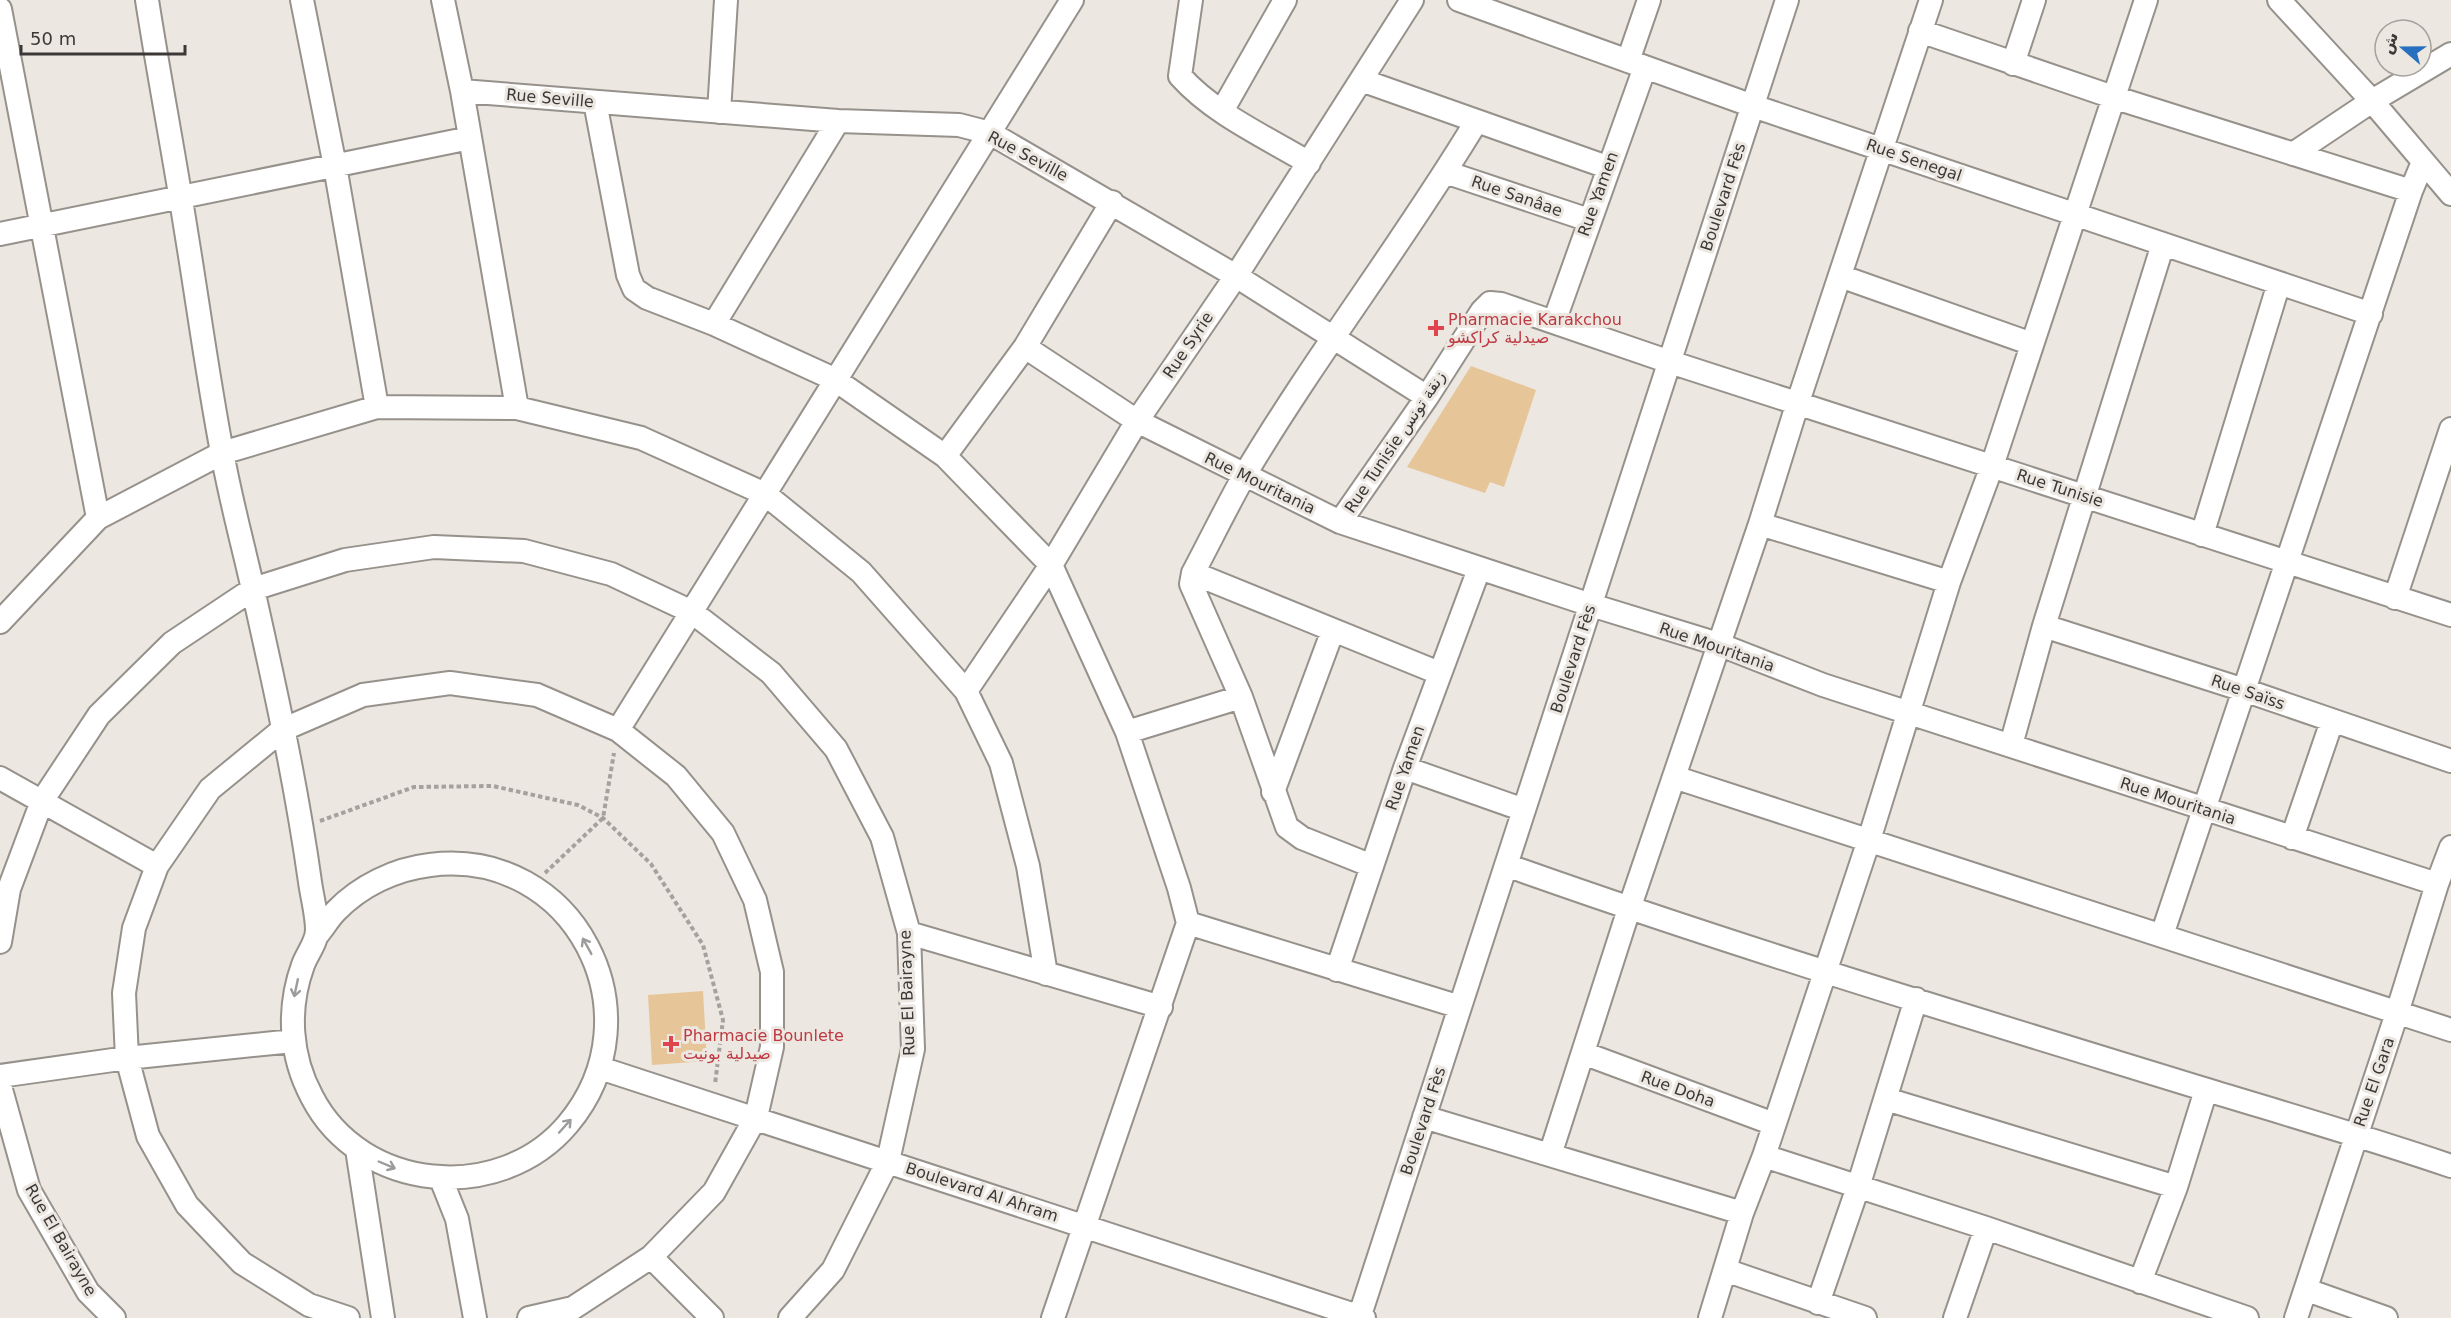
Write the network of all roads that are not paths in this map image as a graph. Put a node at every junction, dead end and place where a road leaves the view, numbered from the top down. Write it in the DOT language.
graph roads {
  1 [pos="147,0"];
  2 [pos="302,0"];
  3 [pos="442,0"];
  4 [pos="726,0"];
  5 [pos="1072,0"];
  6 [pos="1191,0"];
  7 [pos="1285,0"];
  8 [pos="1412,0"];
  9 [pos="1459,0"];
  10 [pos="1649,0"];
  11 [pos="1787,0"];
  12 [pos="1931,0"];
  13 [pos="2034,0"];
  14 [pos="2146,0"];
  15 [pos="2279,0"];
  16 [pos="0,9"];
  17 [pos="1920,31"];
  18 [pos="2451,54"];
  19 [pos="1636,64"];
  20 [pos="2013,64"];
  21 [pos="1361,80"];
  22 [pos="462,91"];
  23 [pos="2113,97"];
  24 [pos="2372,100"];
  25 [pos="595,102"];
  26 [pos="1753,106"];
  27 [pos="1222,111"];
  28 [pos="719,112"];
  29 [pos="838,121"];
  30 [pos="1476,122"];
  31 [pos="990,132"];
  32 [pos="470,138"];
  33 [pos="1881,149"];
  34 [pos="2293,154"];
  35 [pos="2423,162"];
  36 [pos="1309,163"];
  37 [pos="335,166"];
  38 [pos="1607,167"];
  39 [pos="1445,172"];
  40 [pos="2411,191"];
  41 [pos="2451,194"];
  42 [pos="181,198"];
  43 [pos="1112,202"];
  44 [pos="2074,214"];
  45 [pos="1589,220"];
  46 [pos="41,226"];
  47 [pos="0,234"];
  48 [pos="2163,244"];
  49 [pos="1236,276"];
  50 [pos="1840,276"];
  51 [pos="2279,283"];
  52 [pos="1490,303"];
  53 [pos="2371,314"];
  54 [pos="1554,322"];
  55 [pos="714,324"];
  56 [pos="1333,339"];
  57 [pos="2032,344"];
  58 [pos="1025,347"];
  59 [pos="1670,362"];
  60 [pos="834,379"];
  61 [pos="1427,397"];
  62 [pos="1798,402"];
  63 [pos="377,406"];
  64 [pos="517,408"];
  65 [pos="1137,421"];
  66 [pos="2451,429"];
  67 [pos="222,453"];
  68 [pos="945,456"];
  69 [pos="1992,466"];
  70 [pos="1244,476"];
  71 [pos="765,494"];
  72 [pos="2085,496"];
  73 [pos="98,518"];
  74 [pos="1340,522"];
  75 [pos="1760,524"];
  76 [pos="2202,535"];
  77 [pos="2287,563"];
  78 [pos="1051,565"];
  79 [pos="1479,569"];
  80 [pos="1193,573"];
  81 [pos="1949,582"];
  82 [pos="253,589"];
  83 [pos="2395,598"];
  84 [pos="1591,606"];
  85 [pos="693,612"];
  86 [pos="2451,615"];
  87 [pos="0,622"];
  88 [pos="2044,626"];
  89 [pos="1333,630"];
  90 [pos="1718,644"];
  91 [pos="1439,673"];
  92 [pos="2244,690"];
  93 [pos="966,691"];
  94 [pos="1240,697"];
  95 [pos="1909,712"];
  96 [pos="2332,721"];
  97 [pos="282,729"];
  98 [pos="618,730"];
  99 [pos="1127,732"];
  100 [pos="2011,745"];
  101 [pos="2451,761"];
  102 [pos="1405,768"];
  103 [pos="1674,777"];
  104 [pos="0,778"];
  105 [pos="1273,792"];
  106 [pos="42,801"];
  107 [pos="1524,810"];
  108 [pos="2204,810"];
  109 [pos="2292,838"];
  110 [pos="1869,840"];
  111 [pos="2451,847"];
  112 [pos="1506,865"];
  113 [pos="157,866"];
  114 [pos="1372,866"];
  115 [pos="2440,895"];
  116 [pos="1629,909"];
  117 [pos="1188,923"];
  118 [pos="909,933"];
  119 [pos="318,934"];
  120 [pos="2162,935"];
  121 [pos="0,942"];
  122 [pos="1337,970"];
  123 [pos="1825,972"];
  124 [pos="1046,974"];
  125 [pos="1916,999"];
  126 [pos="1161,1007"];
  127 [pos="1460,1007"];
  128 [pos="2397,1013"];
  129 [pos="2451,1030"];
  130 [pos="293,1041"];
  131 [pos="1583,1053"];
  132 [pos="127,1059"];
  133 [pos="600,1068"];
  134 [pos="0,1076"];
  135 [pos="0,1086"];
  136 [pos="2206,1090"];
  137 [pos="1886,1099"];
  138 [pos="756,1117"];
  139 [pos="1424,1117"];
  140 [pos="1774,1124"];
  141 [pos="2356,1134"];
  142 [pos="357,1149"];
  143 [pos="1550,1155"];
  144 [pos="1764,1156"];
  145 [pos="888,1161"];
  146 [pos="2451,1166"];
  147 [pos="441,1179"];
  148 [pos="1858,1187"];
  149 [pos="2176,1187"];
  150 [pos="1742,1213"];
  151 [pos="1086,1226"];
  152 [pos="1986,1228"];
  153 [pos="651,1257"];
  154 [pos="1725,1270"];
  155 [pos="2140,1282"];
  156 [pos="2307,1290"];
  157 [pos="1818,1303"];
  158 [pos="114,1318"];
  159 [pos="348,1318"];
  160 [pos="383,1318"];
  161 [pos="475,1318"];
  162 [pos="529,1318"];
  163 [pos="712,1318"];
  164 [pos="790,1318"];
  165 [pos="1053,1318"];
  166 [pos="1361,1318"];
  167 [pos="1710,1318"];
  168 [pos="1865,1318"];
  169 [pos="1955,1318"];
  170 [pos="2247,1318"];
  171 [pos="2296,1318"];
  172 [pos="2386,1318"];
  1 -- 42 [label="street"];
  2 -- 37 [label="street"];
  3 -- 22 [label="street"];
  4 -- 28 [label="street"];
  5 -- 31 [label="street"];
  6 -- 27 [label="street"];
  7 -- 27 [label="street"];
  8 -- 21 [label="street, Rue Syrie"];
  9 -- 19 [label="street, Rue Senegal"];
  10 -- 19 [label="street, Rue Yamen"];
  11 -- 26 [label="street, Boulevard Fès"];
  12 -- 17 [label="street"];
  13 -- 20 [label="street"];
  14 -- 23 [label="street"];
  15 -- 24 [label="street"];
  16 -- 46 [label="street"];
  17 -- 20 [label="street"];
  17 -- 33 [label="street"];
  18 -- 24 [label="street"];
  19 -- 26 [label="street, Rue Senegal"];
  19 -- 38 [label="street, Rue Yamen"];
  20 -- 23 [label="street"];
  21 -- 30 [label="street"];
  21 -- 36 [label="street, Rue Syrie"];
  22 -- 25 [label="street, Rue Seville"];
  22 -- 32 [label="street"];
  23 -- 34 [label="street"];
  23 -- 44 [label="street"];
  24 -- 34 [label="street"];
  24 -- 35 [label="street"];
  25 -- 28 [label="street, Rue Seville"];
  25 -- 55 [label="street"];
  26 -- 33 [label="street, Rue Senegal"];
  26 -- 59 [label="street, Boulevard Fès"];
  27 -- 36 [label="street"];
  28 -- 29 [label="street, Rue Seville"];
  29 -- 31 [label="street, Rue Seville"];
  29 -- 55 [label="street"];
  30 -- 38 [label="street"];
  30 -- 39 [label="street"];
  31 -- 43 [label="street, Rue Seville"];
  31 -- 60 [label="street"];
  32 -- 37 [label="street"];
  32 -- 64 [label="street"];
  33 -- 44 [label="street, Rue Senegal"];
  33 -- 50 [label="street"];
  34 -- 40 [label="street"];
  35 -- 40 [label="street"];
  35 -- 41 [label="street"];
  36 -- 49 [label="street, Rue Syrie"];
  37 -- 42 [label="street"];
  37 -- 63 [label="street"];
  38 -- 45 [label="street, Rue Yamen"];
  39 -- 45 [label="street, Rue Sanâae"];
  39 -- 56 [label="street"];
  40 -- 53 [label="street"];
  42 -- 46 [label="street"];
  42 -- 67 [label="street"];
  43 -- 49 [label="street, Rue Seville"];
  43 -- 58 [label="street"];
  44 -- 48 [label="street, Rue Senegal"];
  44 -- 57 [label="street"];
  45 -- 54 [label="street, Rue Yamen"];
  46 -- 47 [label="street"];
  46 -- 73 [label="street"];
  48 -- 51 [label="street, Rue Senegal"];
  48 -- 72 [label="street"];
  49 -- 56 [label="street, Rue Seville"];
  49 -- 65 [label="street, Rue Syrie"];
  50 -- 57 [label="street"];
  50 -- 62 [label="street"];
  51 -- 53 [label="street, Rue Senegal"];
  51 -- 76 [label="street"];
  52 -- 54 [label="street, Rue Tunisie"];
  52 -- 61 [label="street, Rue Tunisie زنقة تونس"];
  53 -- 77 [label="street"];
  54 -- 59 [label="street, Rue Tunisie"];
  55 -- 60 [label="street"];
  56 -- 61 [label="street, Rue Seville"];
  56 -- 70 [label="street"];
  57 -- 69 [label="street"];
  58 -- 65 [label="street, Rue Mouritania"];
  58 -- 68 [label="street"];
  59 -- 62 [label="street, Rue Tunisie"];
  59 -- 84 [label="street, Boulevard Fès"];
  60 -- 68 [label="street"];
  60 -- 71 [label="street"];
  61 -- 74 [label="street, Rue Tunisie زنقة تونس"];
  62 -- 69 [label="street, Rue Tunisie"];
  62 -- 75 [label="street"];
  63 -- 64 [label="street"];
  63 -- 67 [label="street"];
  64 -- 71 [label="street"];
  65 -- 70 [label="street, Rue Mouritania"];
  65 -- 78 [label="street, Rue Syrie"];
  66 -- 83 [label="street"];
  67 -- 73 [label="street"];
  67 -- 82 [label="street"];
  68 -- 78 [label="street"];
  69 -- 72 [label="street, Rue Tunisie"];
  69 -- 81 [label="street"];
  70 -- 74 [label="street, Rue Mouritania"];
  70 -- 80 [label="street"];
  71 -- 85 [label="street"];
  71 -- 93 [label="street"];
  72 -- 76 [label="street, Rue Tunisie"];
  72 -- 88 [label="street"];
  73 -- 87 [label="street"];
  74 -- 79 [label="street, Rue Mouritania"];
  75 -- 81 [label="street"];
  75 -- 90 [label="street"];
  76 -- 77 [label="street, Rue Tunisie"];
  77 -- 83 [label="street, Rue Tunisie"];
  77 -- 92 [label="street"];
  78 -- 93 [label="street, Rue Syrie"];
  78 -- 99 [label="street"];
  79 -- 84 [label="street, Rue Mouritania"];
  79 -- 91 [label="street, Rue Yamen"];
  80 -- 89 [label="street"];
  80 -- 94 [label="street"];
  81 -- 95 [label="street"];
  82 -- 85 [label="street, Rue El Bairayne"];
  82 -- 97 [label="street"];
  82 -- 106 [label="street, Rue El Bairayne"];
  83 -- 86 [label="street, Rue Tunisie"];
  84 -- 90 [label="street, Rue Mouritania"];
  84 -- 107 [label="street, Boulevard Fès"];
  85 -- 98 [label="street"];
  85 -- 118 [label="street, Rue El Bairayne"];
  88 -- 92 [label="street, Rue Saïss"];
  88 -- 100 [label="street"];
  89 -- 91 [label="street"];
  89 -- 105 [label="street"];
  90 -- 95 [label="street, Rue Mouritania"];
  90 -- 103 [label="street"];
  91 -- 102 [label="street, Rue Yamen"];
  92 -- 96 [label="street, Rue Saïss"];
  92 -- 108 [label="street"];
  93 -- 124 [label="street"];
  94 -- 99 [label="street"];
  94 -- 105 [label="street"];
  95 -- 100 [label="street, Rue Mouritania"];
  95 -- 110 [label="street"];
  96 -- 101 [label="street, Rue Saïss"];
  96 -- 109 [label="street"];
  97 -- 98 [label="street"];
  97 -- 113 [label="street"];
  97 -- 119 [label="street"];
  98 -- 138 [label="street"];
  99 -- 117 [label="street"];
  100 -- 108 [label="street, Rue Mouritania"];
  102 -- 107 [label="street"];
  102 -- 114 [label="street, Rue Yamen"];
  103 -- 110 [label="street"];
  103 -- 116 [label="street"];
  104 -- 106 [label="street"];
  105 -- 114 [label="street"];
  106 -- 113 [label="street"];
  106 -- 121 [label="street, Rue El Bairayne"];
  107 -- 112 [label="street, Boulevard Fès"];
  108 -- 109 [label="street, Rue Mouritania"];
  108 -- 120 [label="street"];
  109 -- 115 [label="street, Rue Mouritania"];
  110 -- 120 [label="street"];
  110 -- 123 [label="street"];
  111 -- 115 [label="street, Rue El Gara"];
  112 -- 116 [label="street"];
  112 -- 127 [label="street, Boulevard Fès"];
  113 -- 132 [label="street"];
  114 -- 122 [label="street, Rue Yamen"];
  115 -- 128 [label="street, Rue El Gara"];
  116 -- 123 [label="street"];
  116 -- 131 [label="street"];
  117 -- 122 [label="street"];
  117 -- 126 [label="street"];
  118 -- 124 [label="street"];
  118 -- 145 [label="street, Rue El Bairayne"];
  119 -- 130 [label="street, one-way"];
  133 -- 119 [label="street, one-way"];
  120 -- 128 [label="street"];
  122 -- 127 [label="street"];
  123 -- 125 [label="street"];
  123 -- 140 [label="street"];
  124 -- 126 [label="street"];
  125 -- 136 [label="street"];
  125 -- 137 [label="street"];
  126 -- 151 [label="street"];
  127 -- 139 [label="street, Boulevard Fès"];
  128 -- 129 [label="street"];
  128 -- 141 [label="street, Rue El Gara"];
  130 -- 132 [label="street"];
  130 -- 142 [label="street"];
  131 -- 140 [label="street, Rue Doha"];
  131 -- 143 [label="street"];
  132 -- 134 [label="street"];
  132 -- 159 [label="street"];
  133 -- 138 [label="street, Boulevard Al Ahram"];
  147 -- 133 [label="street, one-way"];
  135 -- 158 [label="street, Rue El Bairayne"];
  136 -- 141 [label="street"];
  136 -- 149 [label="street"];
  137 -- 148 [label="street"];
  137 -- 149 [label="street"];
  138 -- 145 [label="street, Boulevard Al Ahram"];
  138 -- 153 [label="street"];
  139 -- 143 [label="street"];
  139 -- 166 [label="street, Boulevard Fès"];
  140 -- 144 [label="street"];
  141 -- 146 [label="street"];
  141 -- 156 [label="street, Rue El Gara"];
  142 -- 147 [label="street, one-way"];
  142 -- 160 [label="street"];
  143 -- 150 [label="street"];
  144 -- 148 [label="street"];
  144 -- 150 [label="street"];
  145 -- 151 [label="street, Boulevard Al Ahram"];
  145 -- 164 [label="street, Rue El Bairayne"];
  147 -- 161 [label="street"];
  148 -- 152 [label="street"];
  148 -- 157 [label="street"];
  149 -- 155 [label="street"];
  150 -- 154 [label="street"];
  151 -- 165 [label="street"];
  151 -- 166 [label="street, Boulevard Al Ahram"];
  152 -- 155 [label="street"];
  152 -- 169 [label="street"];
  153 -- 162 [label="street"];
  153 -- 163 [label="street"];
  154 -- 157 [label="street"];
  154 -- 167 [label="street"];
  155 -- 170 [label="street"];
  156 -- 171 [label="street, Rue El Gara"];
  156 -- 172 [label="street"];
  157 -- 168 [label="street"];
}
